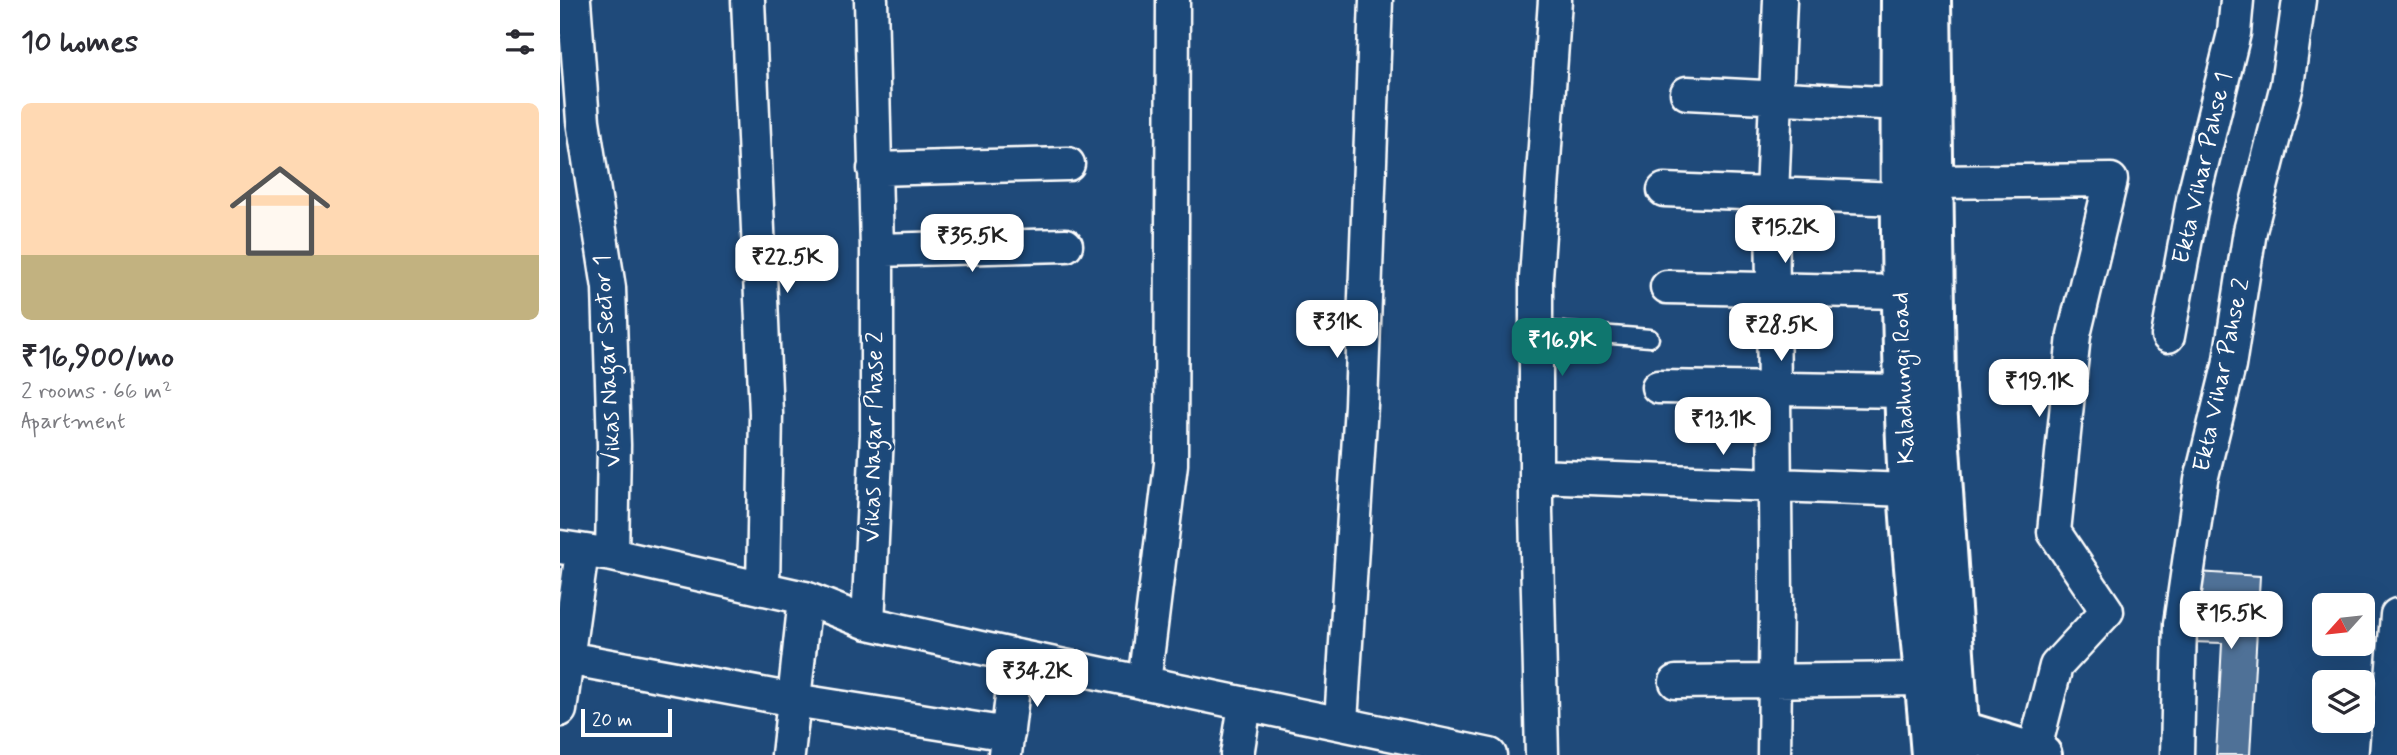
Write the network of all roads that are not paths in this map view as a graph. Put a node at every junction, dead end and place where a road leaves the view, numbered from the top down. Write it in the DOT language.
graph roads {
  1 [pos="574,0"];
  2 [pos="748,0"];
  3 [pos="871,0"];
  4 [pos="1173,0"];
  5 [pos="1376,0"];
  6 [pos="1555,0"];
  7 [pos="1780,0"];
  8 [pos="1901,0"];
  9 [pos="1931,0"];
  10 [pos="2237,0"];
  11 [pos="2299,0"];
  12 [pos="1687,93"];
  13 [pos="1777,98"];
  14 [pos="1901,104"];
  15 [pos="1068,164"];
  16 [pos="874,169"];
  17 [pos="1933,181"];
  18 [pos="1664,190"];
  19 [pos="1772,195"];
  20 [pos="1900,199"];
  21 [pos="1066,245"];
  22 [pos="877,250"];
  23 [pos="1667,287"];
  24 [pos="1773,291"];
  25 [pos="1902,292"];
  26 [pos="1536,330"];
  27 [pos="2168,336"];
  28 [pos="1650,338"];
  29 [pos="1658,387"];
  30 [pos="1774,389"];
  31 [pos="1904,391"];
  32 [pos="1536,476"];
  33 [pos="1775,485"];
  34 [pos="1908,490"];
  35 [pos="585,552"];
  36 [pos="763,589"];
  37 [pos="806,598"];
  38 [pos="2397,615"];
  39 [pos="868,622"];
  40 [pos="1017,656"];
  41 [pos="567,658"];
  42 [pos="1926,679"];
  43 [pos="1676,682"];
  44 [pos="1776,682"];
  45 [pos="1144,683"];
  46 [pos="794,700"];
  47 [pos="1245,705"];
  48 [pos="560,709"];
  49 [pos="1341,722"];
  50 [pos="1945,742"];
  51 [pos="1006,745"];
  52 [pos="1441,750"];
  53 [pos="2038,753"];
  54 [pos="788,755"];
  55 [pos="1237,755"];
  56 [pos="1490,755"];
  57 [pos="1542,755"];
  58 [pos="1774,755"];
  59 [pos="2177,755"];
  60 [pos="2386,755"];
  1 -- 35 [label="street, Vikas Nagar Sector 1"];
  2 -- 36 [label="street"];
  3 -- 16 [label="street, Vikas Nagar Phase 2"];
  4 -- 45 [label="street"];
  5 -- 49 [label="street"];
  6 -- 26 [label="street"];
  7 -- 13 [label="street"];
  8 -- 14 [label="main road, Kaladhungi Road"];
  9 -- 17 [label="main road, Kaladhungi Road"];
  10 -- 27 [label="street, Ekta Vihar Pahse 1"];
  11 -- 59 [label="street, Ekta Vihar Pahse 2"];
  12 -- 13 [label="street"];
  13 -- 14 [label="street"];
  13 -- 19 [label="street"];
  14 -- 20 [label="main road, Kaladhungi Road"];
  15 -- 16 [label="street"];
  16 -- 22 [label="street, Vikas Nagar Phase 2"];
  17 -- 50 [label="main road, Kaladhungi Road"];
  17 -- 53 [label="street"];
  18 -- 19 [label="street"];
  19 -- 20 [label="street"];
  19 -- 24 [label="street"];
  20 -- 25 [label="main road, Kaladhungi Road"];
  21 -- 22 [label="street"];
  22 -- 39 [label="street, Vikas Nagar Phase 2"];
  23 -- 24 [label="street"];
  24 -- 25 [label="street"];
  24 -- 30 [label="street"];
  25 -- 31 [label="main road, Kaladhungi Road"];
  26 -- 28 [label="lane"];
  26 -- 32 [label="street"];
  29 -- 30 [label="street"];
  30 -- 31 [label="street"];
  30 -- 33 [label="street"];
  31 -- 34 [label="main road, Kaladhungi Road"];
  32 -- 33 [label="street"];
  32 -- 57 [label="street"];
  33 -- 34 [label="street"];
  33 -- 44 [label="street"];
  34 -- 42 [label="main road, Kaladhungi Road"];
  35 -- 36 [label="street"];
  35 -- 41 [label="street, Vikas Nagar Sector 1"];
  36 -- 37 [label="street"];
  37 -- 39 [label="street"];
  37 -- 46 [label="street"];
  38 -- 60 [label="street"];
  39 -- 40 [label="street"];
  40 -- 45 [label="street"];
  40 -- 51 [label="street"];
  41 -- 46 [label="street"];
  41 -- 48 [label="street, Vikas Nagar Sector 1"];
  42 -- 44 [label="street"];
  42 -- 50 [label="main road, Kaladhungi Road"];
  43 -- 44 [label="street"];
  44 -- 58 [label="street"];
  45 -- 47 [label="street"];
  46 -- 51 [label="street"];
  46 -- 54 [label="street"];
  47 -- 49 [label="street"];
  47 -- 55 [label="street"];
  49 -- 52 [label="street"];
  50 -- 53 [label="main road"];
  52 -- 56 [label="street"];
}
